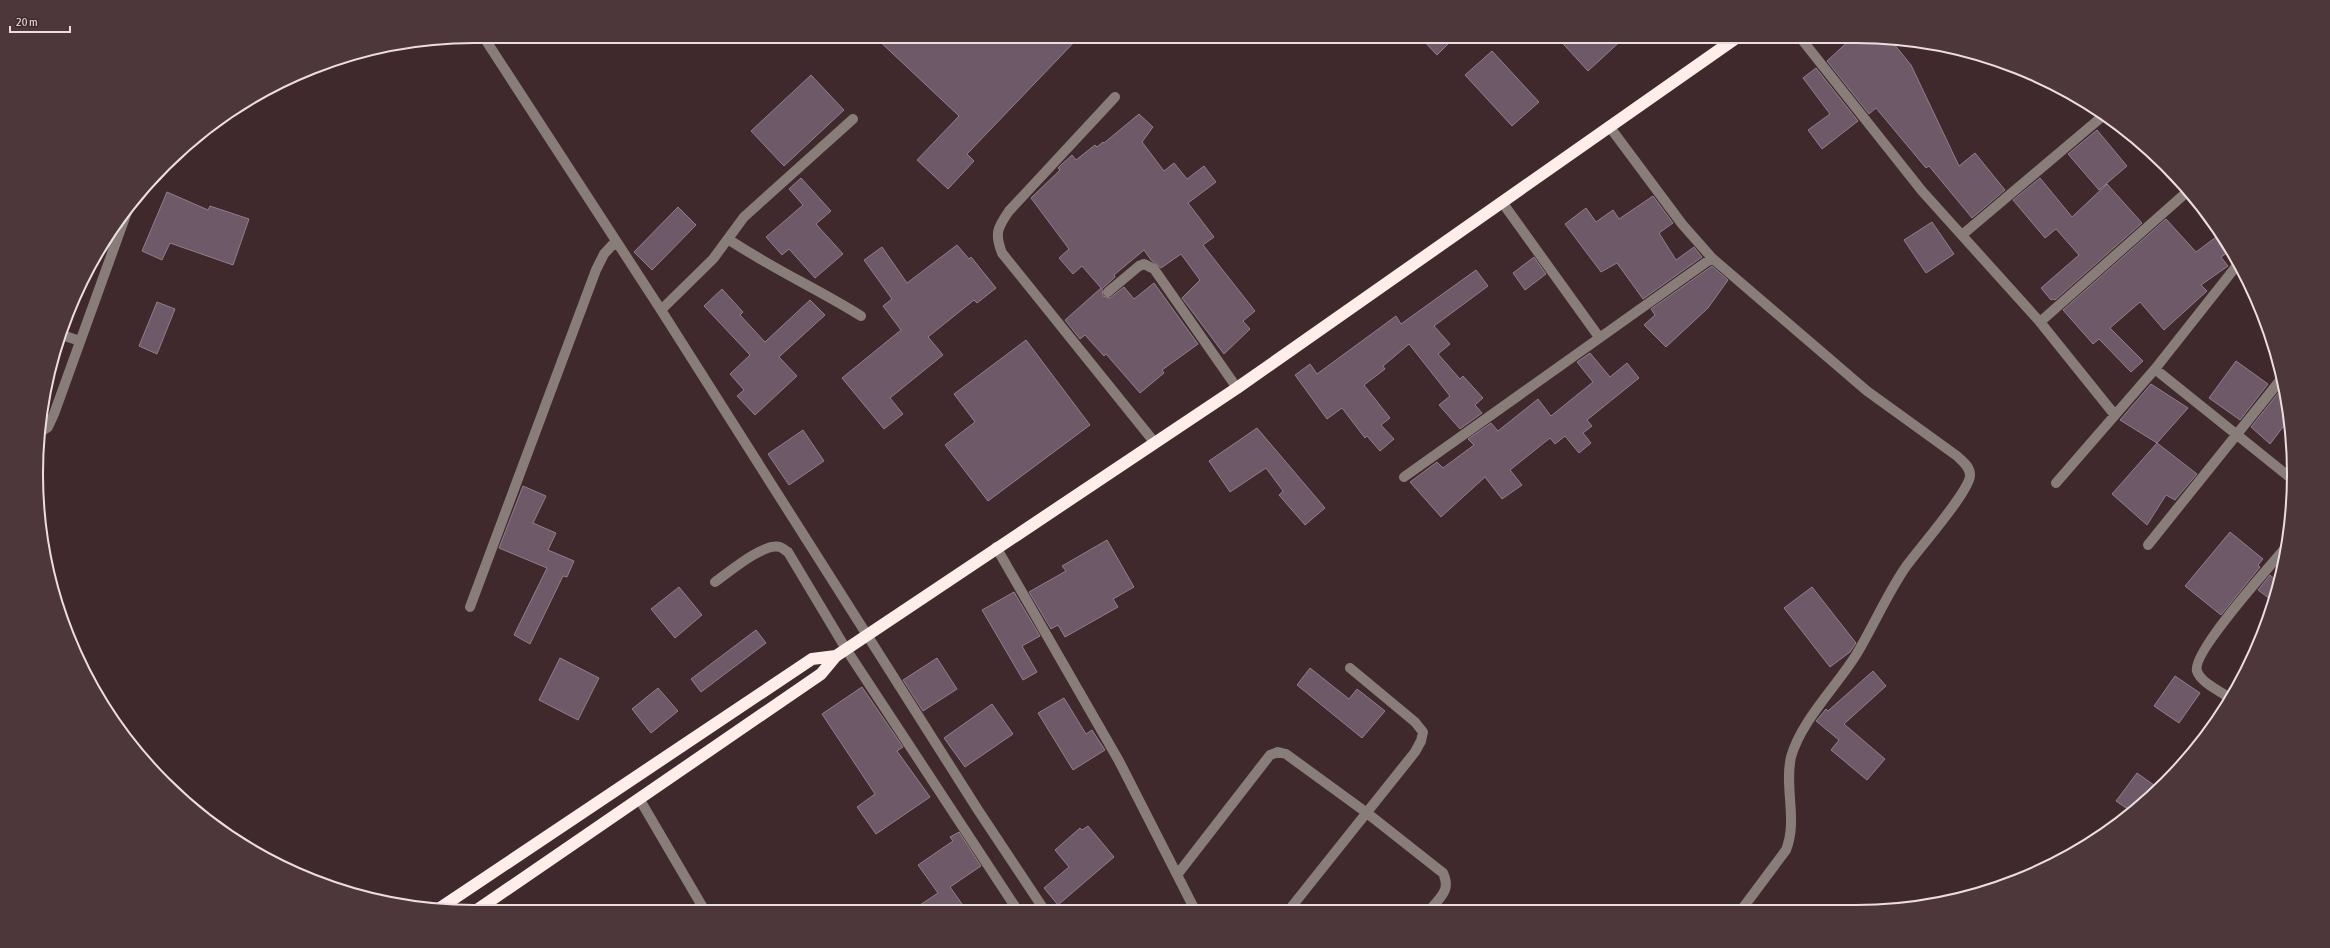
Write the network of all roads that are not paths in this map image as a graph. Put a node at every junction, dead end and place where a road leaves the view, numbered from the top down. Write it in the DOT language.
graph roads {
  1 [pos="488,43"];
  2 [pos="1729,43"];
  3 [pos="1805,43"];
  4 [pos="1115,97"];
  5 [pos="853,119"];
  6 [pos="2099,119"];
  7 [pos="1609,126"];
  8 [pos="2184,195"];
  9 [pos="1502,202"];
  10 [pos="1962,235"];
  11 [pos="728,239"];
  12 [pos="616,241"];
  13 [pos="110,245"];
  14 [pos="1712,258"];
  15 [pos="2234,268"];
  16 [pos="1108,292"];
  17 [pos="661,310"];
  18 [pos="861,316"];
  19 [pos="2040,322"];
  20 [pos="66,336"];
  21 [pos="1599,337"];
  22 [pos="80,341"];
  23 [pos="2155,369"];
  24 [pos="2277,384"];
  25 [pos="1237,388"];
  26 [pos="2114,414"];
  27 [pos="46,428"];
  28 [pos="2236,436"];
  29 [pos="1155,443"];
  30 [pos="2287,475"];
  31 [pos="1404,477"];
  32 [pos="2056,483"];
  33 [pos="2148,545"];
  34 [pos="996,547"];
  35 [pos="2279,555"];
  36 [pos="715,582"];
  37 [pos="470,607"];
  38 [pos="868,634"];
  39 [pos="841,652"];
  40 [pos="1350,668"];
  41 [pos="2226,695"];
  42 [pos="640,800"];
  43 [pos="1367,813"];
  44 [pos="1177,875"];
  45 [pos="447,904"];
  46 [pos="484,905"];
  47 [pos="701,905"];
  48 [pos="1014,905"];
  49 [pos="1042,905"];
  50 [pos="1192,905"];
  51 [pos="1293,905"];
  52 [pos="1434,905"];
  53 [pos="1745,905"];
  1 -- 12 [label="street"];
  2 -- 7 [label="highway"];
  3 -- 10 [label="street"];
  4 -- 29 [label="street"];
  5 -- 11 [label="street"];
  6 -- 10 [label="street"];
  7 -- 9 [label="highway"];
  7 -- 14 [label="street"];
  8 -- 19 [label="street"];
  9 -- 21 [label="street"];
  9 -- 25 [label="highway"];
  10 -- 19 [label="street"];
  11 -- 17 [label="street"];
  11 -- 18 [label="street"];
  12 -- 17 [label="street"];
  12 -- 37 [label="street"];
  13 -- 22 [label="street"];
  14 -- 21 [label="street"];
  14 -- 53 [label="street"];
  15 -- 23 [label="street"];
  16 -- 25 [label="street"];
  17 -- 38 [label="street"];
  19 -- 26 [label="street"];
  20 -- 22 [label="street"];
  21 -- 31 [label="street"];
  22 -- 27 [label="street"];
  23 -- 26 [label="street"];
  23 -- 28 [label="street"];
  24 -- 28 [label="street"];
  25 -- 29 [label="highway"];
  26 -- 32 [label="street"];
  28 -- 30 [label="street"];
  28 -- 33 [label="street"];
  29 -- 34 [label="highway"];
  34 -- 38 [label="highway"];
  34 -- 44 [label="street"];
  35 -- 41 [label="street"];
  36 -- 39 [label="street"];
  38 -- 39 [label="highway"];
  38 -- 49 [label="street"];
  39 -- 42 [label="highway"];
  39 -- 45 [label="highway"];
  39 -- 48 [label="street"];
  40 -- 43 [label="street"];
  42 -- 46 [label="highway"];
  42 -- 47 [label="street"];
  43 -- 44 [label="street"];
  43 -- 51 [label="street"];
  43 -- 52 [label="street"];
  44 -- 50 [label="street"];
}
